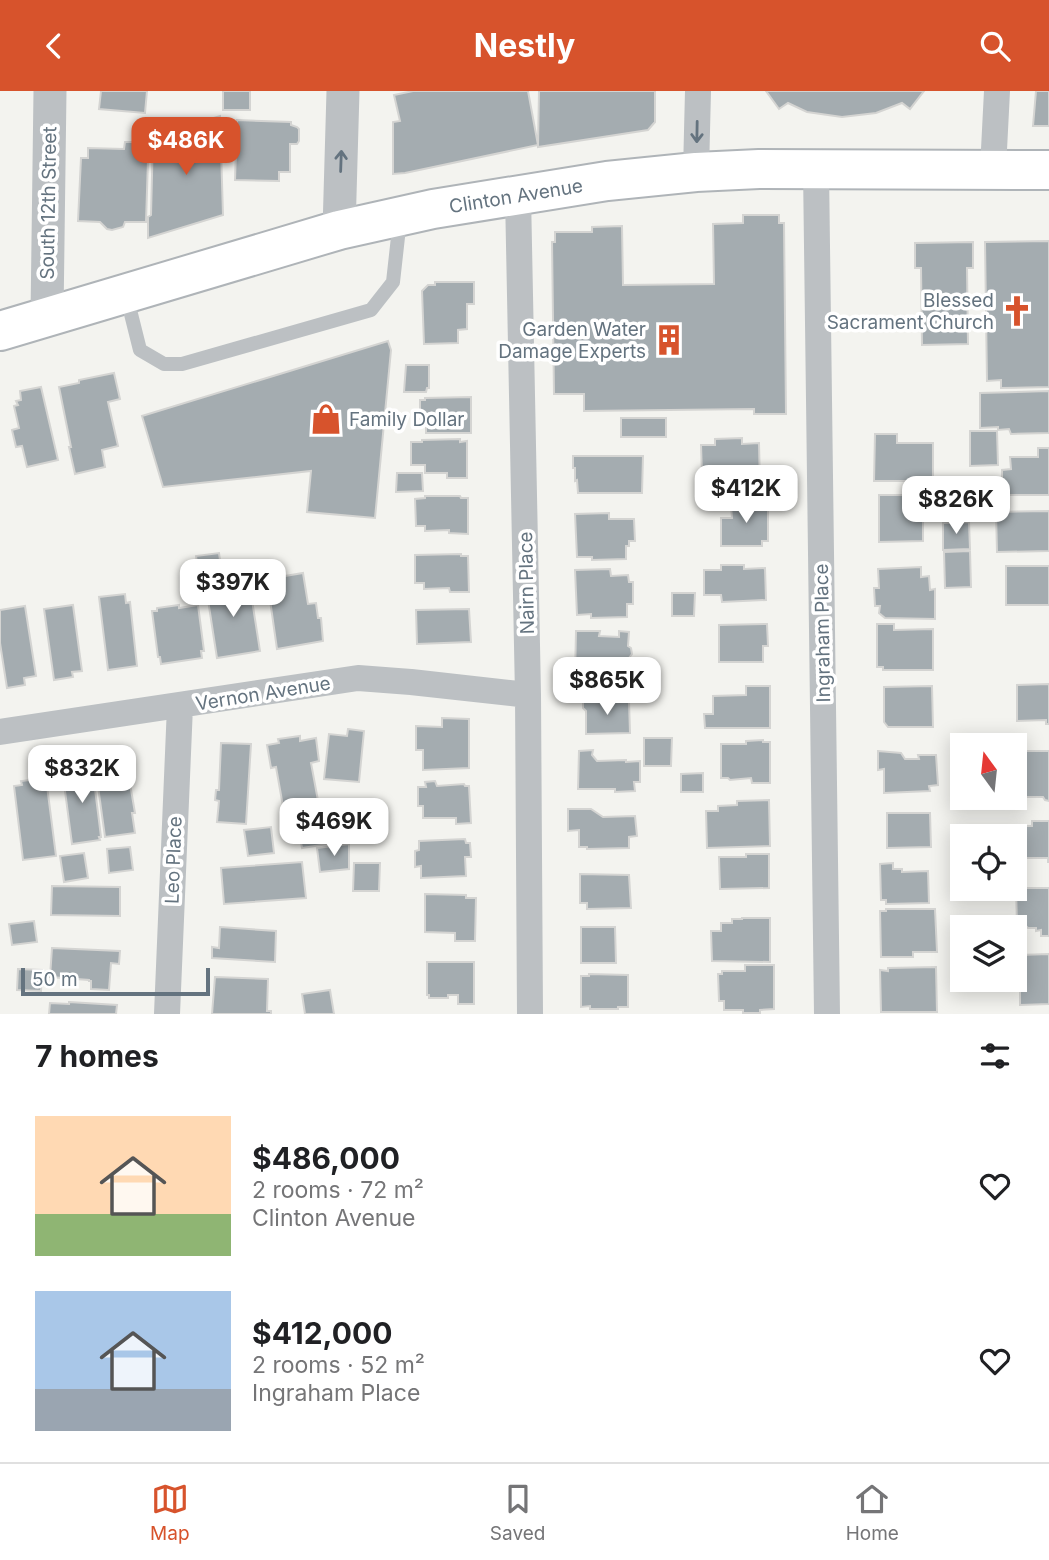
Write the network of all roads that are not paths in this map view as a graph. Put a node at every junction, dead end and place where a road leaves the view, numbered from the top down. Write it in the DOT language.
graph roads {
  1 [pos="50,91"];
  2 [pos="343,91"];
  3 [pos="698,91"];
  4 [pos="998,91"];
  5 [pos="816,169"];
  6 [pos="993,169"];
  7 [pos="1049,170"];
  8 [pos="696,172"];
  9 [pos="518,195"];
  10 [pos="400,216"];
  11 [pos="339,230"];
  12 [pos="125,292"];
  13 [pos="47,316"];
  14 [pos="0,331"];
  15 [pos="528,695"];
  16 [pos="180,706"];
  17 [pos="0,732"];
  18 [pos="167,1014"];
  19 [pos="530,1014"];
  20 [pos="827,1014"];
  1 -- 13 [label="street, South 12th Street"];
  11 -- 2 [label="street, one-way"];
  3 -- 8 [label="street, one-way"];
  4 -- 6 [label="street"];
  5 -- 6 [label="main road, Clinton Avenue"];
  5 -- 8 [label="main road, Clinton Avenue"];
  5 -- 20 [label="street, Ingraham Place"];
  6 -- 7 [label="main road, Clinton Avenue"];
  8 -- 9 [label="main road, Clinton Avenue"];
  9 -- 10 [label="main road, Clinton Avenue"];
  9 -- 15 [label="street, Nairn Place"];
  10 -- 11 [label="main road, Clinton Avenue"];
  10 -- 12 [label="lane"];
  11 -- 12 [label="main road, Clinton Avenue"];
  12 -- 13 [label="main road, Clinton Avenue"];
  13 -- 14 [label="main road, Clinton Avenue"];
  15 -- 16 [label="street, Vernon Avenue"];
  15 -- 19 [label="street, Nairn Place"];
  16 -- 17 [label="street, Vernon Avenue"];
  16 -- 18 [label="street, Leo Place"];
}
